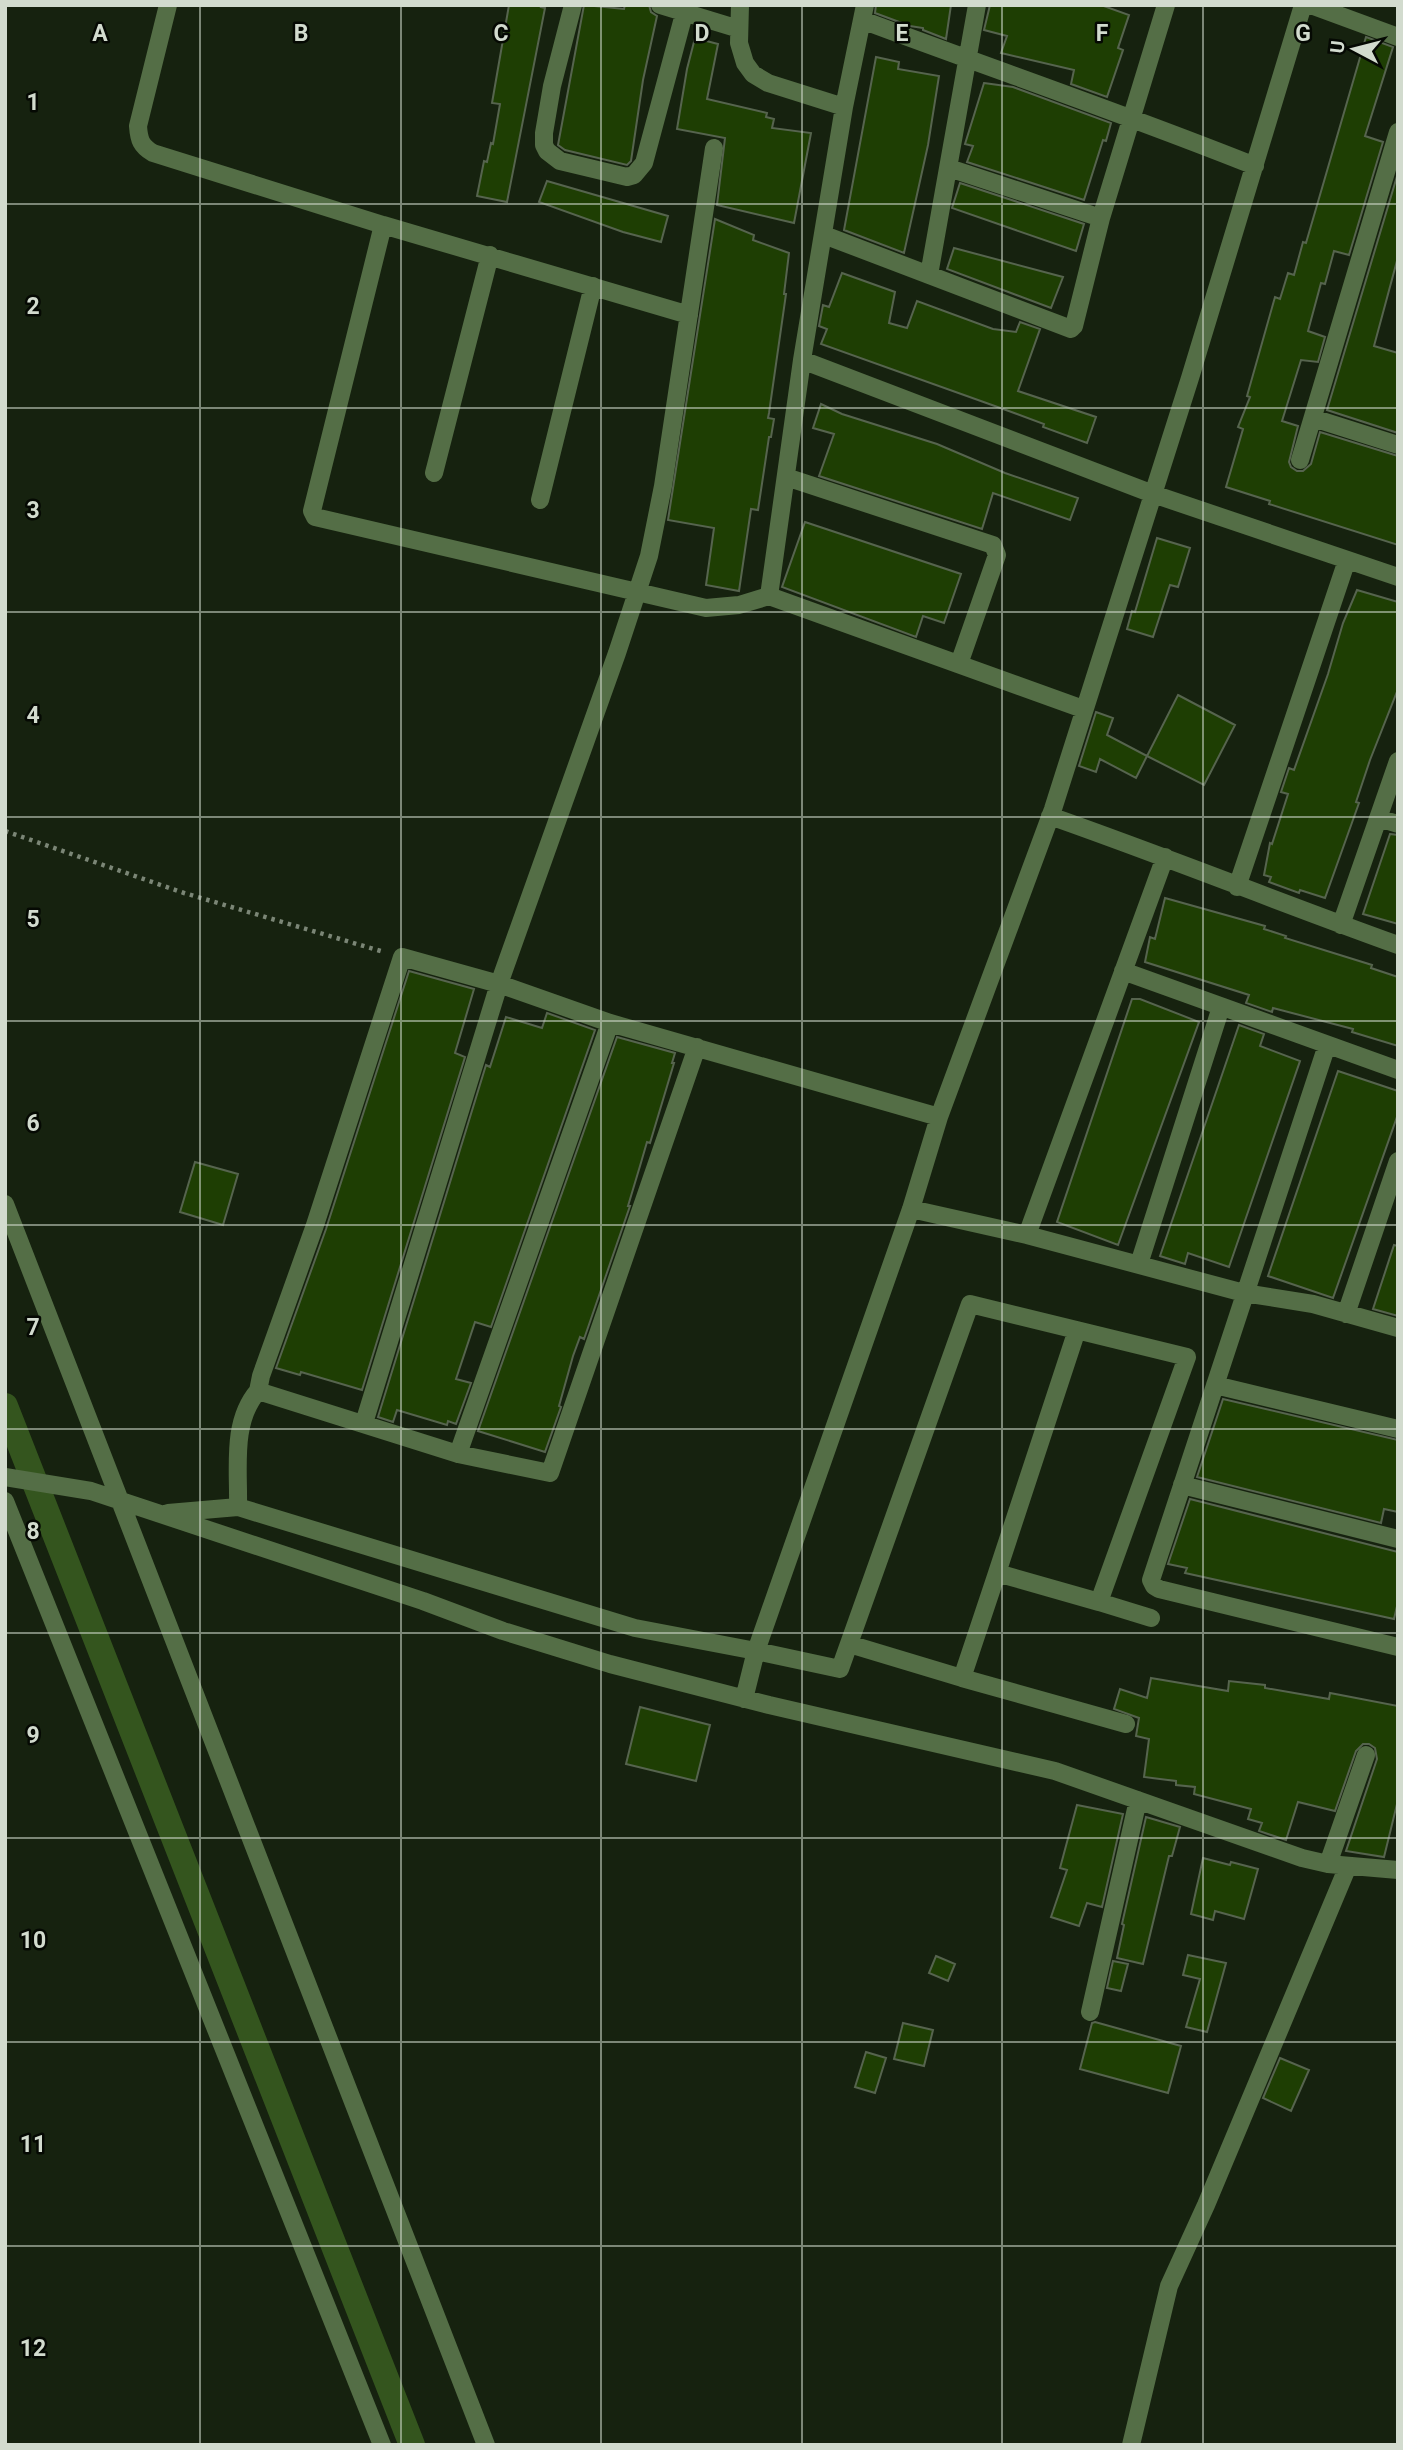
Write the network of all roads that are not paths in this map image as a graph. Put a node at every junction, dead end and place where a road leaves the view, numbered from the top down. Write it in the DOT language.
graph roads {
  1 [pos="168,5"];
  2 [pos="573,5"];
  3 [pos="660,5"];
  4 [pos="740,5"];
  5 [pos="977,5"];
  6 [pos="1166,5"];
  7 [pos="1303,5"];
  8 [pos="1311,5"];
  9 [pos="864,13"];
  10 [pos="684,14"];
  11 [pos="739,29"];
  12 [pos="1398,37"];
  13 [pos="968,60"];
  14 [pos="845,107"];
  15 [pos="1133,117"];
  16 [pos="1398,132"];
  17 [pos="714,148"];
  18 [pos="1255,166"];
  19 [pos="950,168"];
  20 [pos="1101,218"];
  21 [pos="383,225"];
  22 [pos="824,235"];
  23 [pos="490,255"];
  24 [pos="929,275"];
  25 [pos="593,286"];
  26 [pos="689,315"];
  27 [pos="802,360"];
  28 [pos="1313,418"];
  29 [pos="1398,445"];
  30 [pos="1300,460"];
  31 [pos="434,473"];
  32 [pos="786,477"];
  33 [pos="1153,494"];
  34 [pos="540,500"];
  35 [pos="1348,560"];
  36 [pos="1398,577"];
  37 [pos="637,593"];
  38 [pos="769,596"];
  39 [pos="959,664"];
  40 [pos="1083,709"];
  41 [pos="1398,761"];
  42 [pos="1050,816"];
  43 [pos="1378,818"];
  44 [pos="1398,824"];
  45 [pos="1165,857"];
  46 [pos="1237,887"];
  47 [pos="1341,925"];
  48 [pos="1398,945"];
  49 [pos="1123,971"];
  50 [pos="499,984"];
  51 [pos="1222,1007"];
  52 [pos="610,1023"];
  53 [pos="1326,1045"];
  54 [pos="697,1047"];
  55 [pos="1398,1070"];
  56 [pos="939,1116"];
  57 [pos="1398,1161"];
  58 [pos="5,1204"];
  59 [pos="911,1209"];
  60 [pos="1027,1235"];
  61 [pos="1139,1264"];
  62 [pos="1244,1293"];
  63 [pos="1346,1314"];
  64 [pos="1398,1328"];
  65 [pos="1077,1330"];
  66 [pos="1215,1385"];
  67 [pos="258,1391"];
  68 [pos="363,1423"];
  69 [pos="1398,1429"];
  70 [pos="458,1454"];
  71 [pos="8,1478"];
  72 [pos="1182,1485"];
  73 [pos="5,1501"];
  74 [pos="120,1501"];
  75 [pos="238,1507"];
  76 [pos="160,1514"];
  77 [pos="1398,1539"];
  78 [pos="997,1573"];
  79 [pos="1099,1602"];
  80 [pos="1151,1618"];
  81 [pos="849,1644"];
  82 [pos="1398,1647"];
  83 [pos="757,1651"];
  84 [pos="962,1678"];
  85 [pos="744,1699"];
  86 [pos="1126,1724"];
  87 [pos="1366,1755"];
  88 [pos="1138,1800"];
  89 [pos="1328,1864"];
  90 [pos="1348,1866"];
  91 [pos="1398,1870"];
  92 [pos="1090,2012"];
  93 [pos="382,2445"];
  94 [pos="485,2445"];
  95 [pos="1131,2445"];
  1 -- 21 [label="street"];
  2 -- 10 [label="street"];
  3 -- 10 [label="street"];
  4 -- 11 [label="street"];
  5 -- 13 [label="street"];
  6 -- 15 [label="street"];
  7 -- 18 [label="street"];
  8 -- 12 [label="street"];
  9 -- 13 [label="street"];
  9 -- 14 [label="street"];
  10 -- 11 [label="street"];
  11 -- 14 [label="street"];
  13 -- 15 [label="street"];
  13 -- 19 [label="street"];
  14 -- 22 [label="street"];
  15 -- 18 [label="street"];
  15 -- 20 [label="street"];
  16 -- 28 [label="street"];
  17 -- 26 [label="street"];
  18 -- 33 [label="street"];
  19 -- 20 [label="street"];
  19 -- 24 [label="street"];
  20 -- 24 [label="street"];
  21 -- 23 [label="street"];
  21 -- 37 [label="street"];
  22 -- 24 [label="street"];
  22 -- 27 [label="street"];
  23 -- 25 [label="street"];
  23 -- 31 [label="street"];
  25 -- 26 [label="street"];
  25 -- 34 [label="street"];
  26 -- 37 [label="street"];
  27 -- 32 [label="street"];
  27 -- 33 [label="street"];
  28 -- 29 [label="street"];
  28 -- 30 [label="street"];
  32 -- 38 [label="street"];
  32 -- 39 [label="street"];
  33 -- 35 [label="street"];
  33 -- 40 [label="street"];
  35 -- 36 [label="street"];
  35 -- 46 [label="street"];
  37 -- 38 [label="street"];
  37 -- 50 [label="street"];
  38 -- 39 [label="street"];
  39 -- 40 [label="street"];
  40 -- 42 [label="street"];
  41 -- 43 [label="street"];
  42 -- 45 [label="street"];
  42 -- 56 [label="street"];
  43 -- 44 [label="street"];
  43 -- 47 [label="street"];
  45 -- 46 [label="street"];
  45 -- 49 [label="street"];
  46 -- 47 [label="street"];
  47 -- 48 [label="street"];
  49 -- 51 [label="street"];
  49 -- 60 [label="street"];
  50 -- 52 [label="street"];
  50 -- 67 [label="street"];
  50 -- 68 [label="street"];
  51 -- 53 [label="street"];
  51 -- 61 [label="street"];
  52 -- 54 [label="street"];
  52 -- 70 [label="street"];
  53 -- 55 [label="street"];
  53 -- 62 [label="street"];
  54 -- 56 [label="street"];
  54 -- 70 [label="street"];
  56 -- 59 [label="street"];
  57 -- 63 [label="street"];
  58 -- 74 [label="street"];
  59 -- 60 [label="street"];
  59 -- 83 [label="street"];
  60 -- 61 [label="street"];
  61 -- 62 [label="street"];
  62 -- 63 [label="street"];
  62 -- 66 [label="street"];
  63 -- 64 [label="street"];
  65 -- 78 [label="street"];
  65 -- 79 [label="street"];
  65 -- 81 [label="street"];
  66 -- 69 [label="street"];
  66 -- 72 [label="street"];
  67 -- 68 [label="street"];
  67 -- 75 [label="street"];
  68 -- 70 [label="street"];
  71 -- 74 [label="street"];
  72 -- 77 [label="street"];
  72 -- 82 [label="street"];
  73 -- 93 [label="street"];
  74 -- 76 [label="street"];
  74 -- 94 [label="street"];
  75 -- 76 [label="street"];
  75 -- 83 [label="street"];
  76 -- 85 [label="street"];
  78 -- 79 [label="street"];
  78 -- 84 [label="street"];
  79 -- 80 [label="street"];
  81 -- 83 [label="street"];
  81 -- 84 [label="street"];
  83 -- 85 [label="street"];
  84 -- 86 [label="street"];
  85 -- 88 [label="street"];
  87 -- 89 [label="street"];
  88 -- 89 [label="street"];
  88 -- 92 [label="street"];
  89 -- 90 [label="street"];
  90 -- 91 [label="street"];
  90 -- 95 [label="street"];
}
